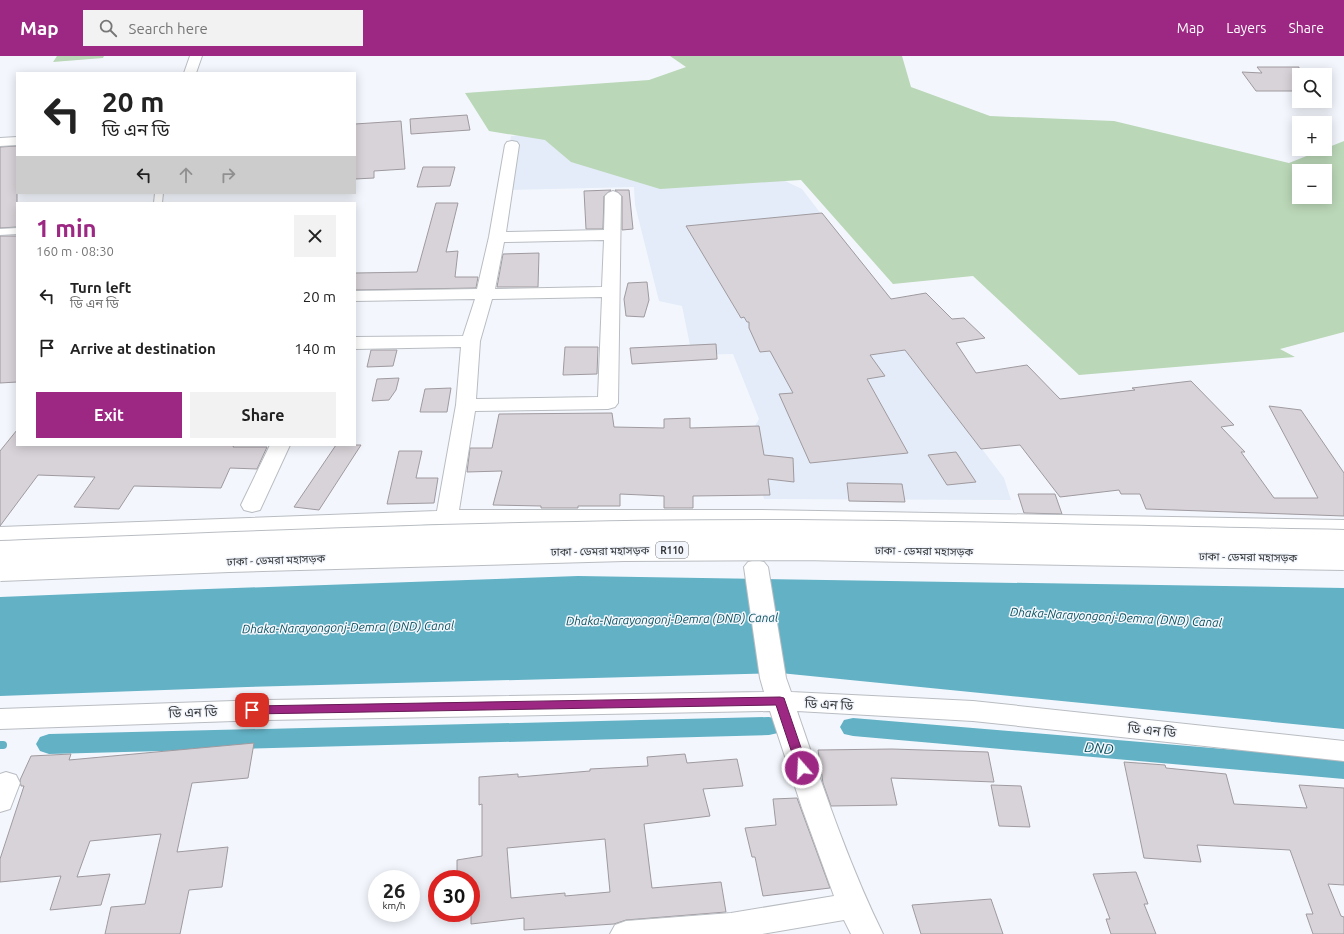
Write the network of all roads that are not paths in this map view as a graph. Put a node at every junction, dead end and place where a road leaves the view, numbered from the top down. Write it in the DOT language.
graph roads {
  1 [pos="196,56"];
  2 [pos="190,72"];
  3 [pos="16,141"];
  4 [pos="0,142"];
  5 [pos="512,145"];
  6 [pos="613,196"];
  7 [pos="16,231"];
  8 [pos="0,232"];
  9 [pos="612,235"];
  10 [pos="497,236"];
  11 [pos="611,292"];
  12 [pos="485,294"];
  13 [pos="356,296"];
  14 [pos="471,341"];
  15 [pos="356,343"];
  16 [pos="466,405"];
  17 [pos="280,446"];
  18 [pos="252,505"];
  19 [pos="447,517"];
  20 [pos="752,517"];
  21 [pos="1344,527"];
  22 [pos="0,534"];
  23 [pos="1344,541"];
  24 [pos="0,552"];
  25 [pos="1344,559"];
  26 [pos="0,570"];
  27 [pos="777,690"];
  28 [pos="0,719"];
  29 [pos="1344,751"];
  30 [pos="853,906"];
  31 [pos="626,934"];
  32 [pos="867,934"];
  1 -- 2 [label="street"];
  3 -- 4 [label="street"];
  5 -- 10 [label="street"];
  6 -- 9 [label="street"];
  7 -- 8 [label="lane"];
  9 -- 10 [label="street"];
  9 -- 11 [label="street"];
  10 -- 12 [label="street"];
  11 -- 12 [label="street"];
  11 -- 16 [label="street"];
  12 -- 13 [label="street"];
  12 -- 14 [label="street"];
  14 -- 15 [label="street"];
  14 -- 16 [label="street"];
  16 -- 19 [label="street"];
  17 -- 18 [label="street"];
  19 -- 20 [label="street"];
  19 -- 22 [label="street"];
  20 -- 21 [label="street"];
  20 -- 27 [label="street"];
  23 -- 24 [label="street, ঢাকা - ডেমরা মহাসড়ক / R110, bridge"];
  25 -- 26 [label="street, ঢাকা - ডেমরা মহাসড়ক / R110, bridge"];
  27 -- 28 [label="street, ডি এন ডি"];
  27 -- 29 [label="street, ডি এন ডি"];
  27 -- 30 [label="street"];
  30 -- 31 [label="street"];
  30 -- 32 [label="street"];
}
